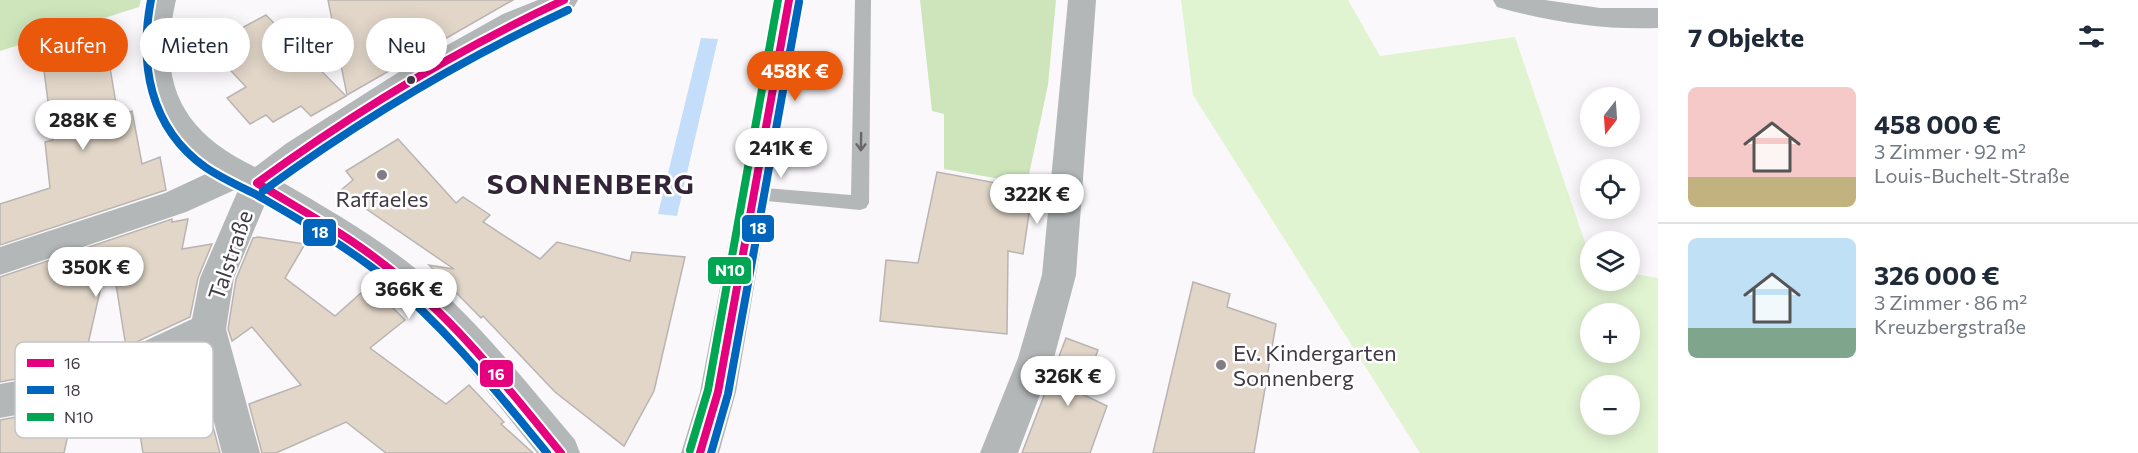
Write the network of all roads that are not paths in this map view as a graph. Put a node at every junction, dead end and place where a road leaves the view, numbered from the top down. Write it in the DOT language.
graph roads {
  1 [pos="162,0"];
  2 [pos="564,0"];
  3 [pos="789,0"];
  4 [pos="863,0"];
  5 [pos="1082,0"];
  6 [pos="1507,0"];
  7 [pos="1646,0"];
  8 [pos="1658,10"];
  9 [pos="1658,18"];
  10 [pos="247,178"];
  11 [pos="753,194"];
  12 [pos="0,261"];
  13 [pos="208,329"];
  14 [pos="180,342"];
  15 [pos="211,342"];
  16 [pos="213,348"];
  17 [pos="15,398"];
  18 [pos="0,401"];
  19 [pos="241,453"];
  20 [pos="561,453"];
  21 [pos="700,453"];
  22 [pos="999,453"];
  1 -- 10 [label="street"];
  2 -- 10 [label="street"];
  3 -- 11 [label="main road"];
  4 -- 11 [label="lane, one-way"];
  5 -- 22 [label="street"];
  6 -- 9 [label="street"];
  7 -- 8 [label="street"];
  10 -- 12 [label="street"];
  10 -- 13 [label="street, Talstraße"];
  10 -- 20 [label="street"];
  11 -- 21 [label="main road"];
  13 -- 14 [label="street, Talstraße"];
  13 -- 15 [label="street, Talstraße"];
  16 -- 19 [label="street, Talstraße"];
  17 -- 18 [label="street, Talstraße"];
}
